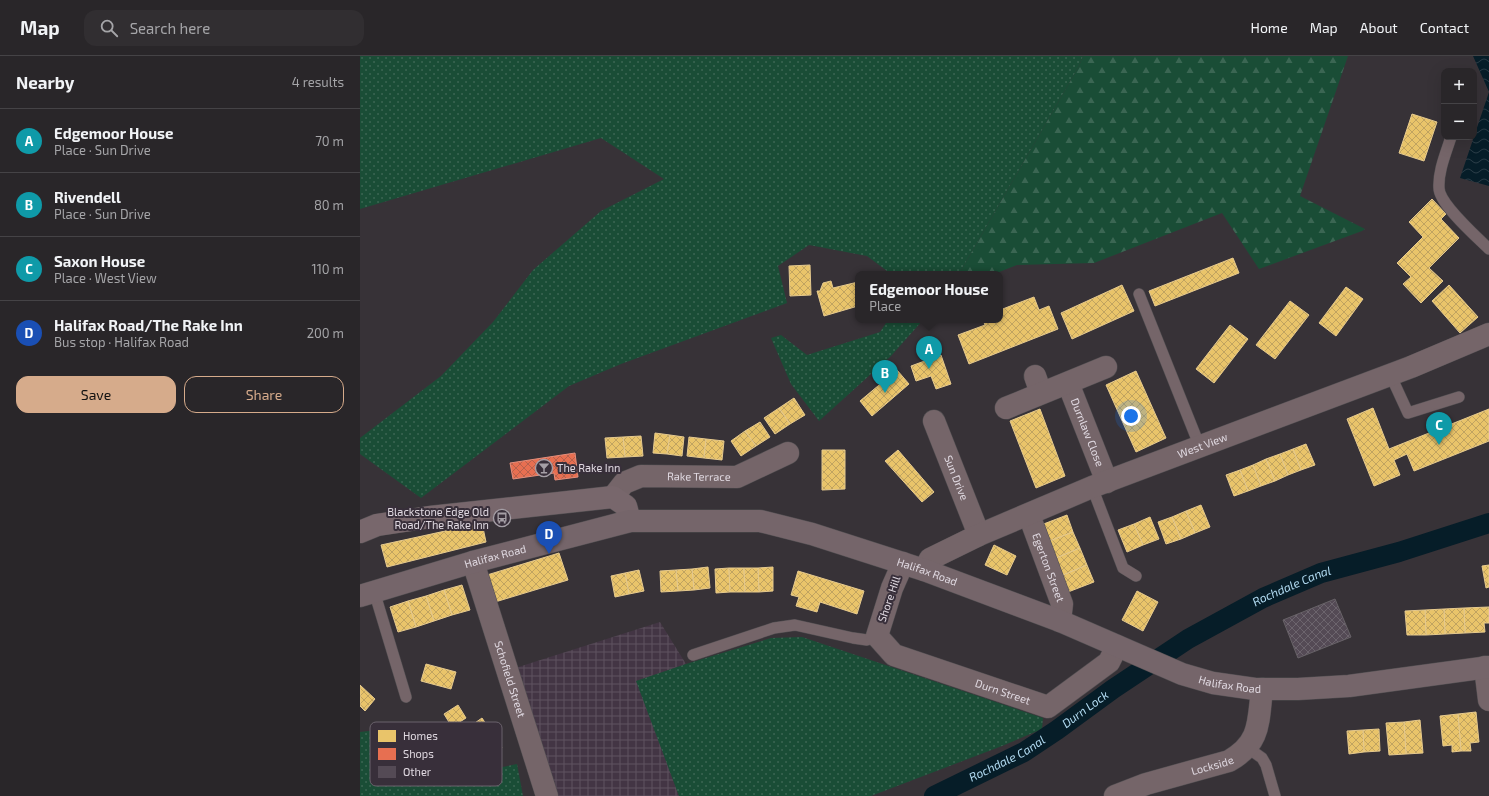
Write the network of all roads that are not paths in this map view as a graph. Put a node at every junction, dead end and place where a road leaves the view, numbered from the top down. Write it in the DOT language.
graph roads {
  1 [pos="1450,140"];
  2 [pos="1489,249"];
  3 [pos="1139,294"];
  4 [pos="1489,334"];
  5 [pos="1106,367"];
  6 [pos="1390,374"];
  7 [pos="1068,383"];
  8 [pos="1459,397"];
  9 [pos="1006,408"];
  10 [pos="934,421"];
  11 [pos="1200,447"];
  12 [pos="788,453"];
  13 [pos="1100,485"];
  14 [pos="613,497"];
  15 [pos="1029,515"];
  16 [pos="630,521"];
  17 [pos="360,532"];
  18 [pos="979,535"];
  19 [pos="473,562"];
  20 [pos="903,563"];
  21 [pos="924,570"];
  22 [pos="1136,576"];
  23 [pos="367,594"];
  24 [pos="1060,621"];
  25 [pos="877,636"];
  26 [pos="1117,646"];
  27 [pos="693,655"];
  28 [pos="1487,667"];
  29 [pos="1262,689"];
  30 [pos="406,697"];
  31 [pos="1489,700"];
  32 [pos="1248,748"];
  33 [pos="546,796"];
  34 [pos="1115,796"];
  35 [pos="1275,796"];
  1 -- 2 [label="lane"];
  3 -- 11 [label="lane"];
  4 -- 6 [label="street, West View"];
  5 -- 7 [label="street"];
  6 -- 8 [label="lane"];
  6 -- 11 [label="street, West View"];
  7 -- 9 [label="street"];
  7 -- 13 [label="street, Durnlaw Close"];
  10 -- 18 [label="street, Sun Drive"];
  11 -- 13 [label="street, West View"];
  12 -- 14 [label="street, Rake Terrace"];
  13 -- 15 [label="street, West View"];
  13 -- 22 [label="lane"];
  14 -- 16 [label="street"];
  14 -- 17 [label="street"];
  15 -- 18 [label="street, West View"];
  15 -- 24 [label="street, Egerton Street"];
  16 -- 19 [label="main road, Halifax Road"];
  16 -- 20 [label="main road, Halifax Road"];
  18 -- 21 [label="street, West View"];
  19 -- 23 [label="main road, Halifax Road"];
  19 -- 33 [label="street, Schofield Street"];
  20 -- 21 [label="main road, Halifax Road"];
  20 -- 25 [label="street, Shore Hill"];
  21 -- 24 [label="main road, Halifax Road"];
  23 -- 30 [label="lane"];
  24 -- 26 [label="main road, Halifax Road"];
  25 -- 26 [label="street, Durn Street"];
  25 -- 27 [label="lane"];
  26 -- 29 [label="main road, Halifax Road"];
  28 -- 29 [label="main road, Halifax Road"];
  28 -- 31 [label="street"];
  29 -- 32 [label="street, Lockside"];
  32 -- 34 [label="street, Lockside"];
  32 -- 35 [label="lane"];
}
